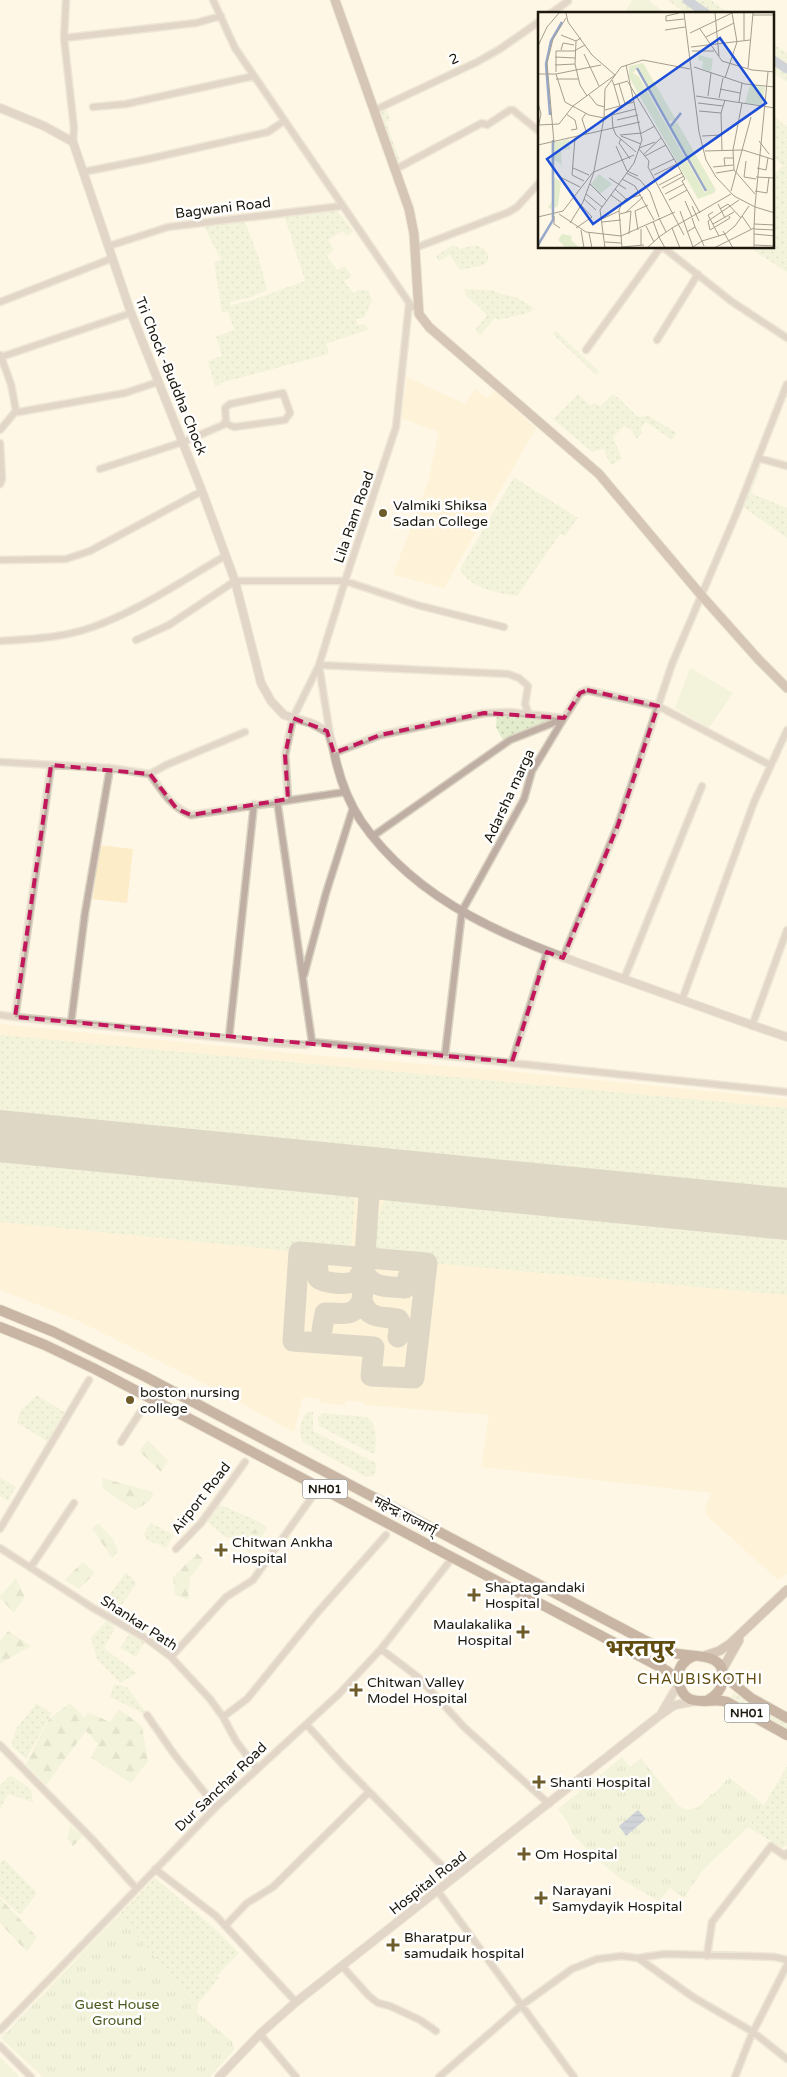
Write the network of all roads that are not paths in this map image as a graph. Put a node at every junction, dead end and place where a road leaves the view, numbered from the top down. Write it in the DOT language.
graph roads {
  1 [pos="66,0"];
  2 [pos="213,0"];
  3 [pos="335,0"];
  4 [pos="568,1"];
  5 [pos="553,12"];
  6 [pos="221,16"];
  7 [pos="538,22"];
  8 [pos="64,38"];
  9 [pos="254,76"];
  10 [pos="93,107"];
  11 [pos="0,108"];
  12 [pos="374,110"];
  13 [pos="284,121"];
  14 [pos="538,130"];
  15 [pos="73,142"];
  16 [pos="396,169"];
  17 [pos="83,172"];
  18 [pos="538,184"];
  19 [pos="342,206"];
  20 [pos="109,246"];
  21 [pos="416,248"];
  22 [pos="659,249"];
  23 [pos="665,249"];
  24 [pos="113,258"];
  25 [pos="698,274"];
  26 [pos="0,302"];
  27 [pos="409,304"];
  28 [pos="131,313"];
  29 [pos="419,314"];
  30 [pos="787,338"];
  31 [pos="657,340"];
  32 [pos="586,350"];
  33 [pos="1,356"];
  34 [pos="158,382"];
  35 [pos="787,384"];
  36 [pos="16,411"];
  37 [pos="225,423"];
  38 [pos="0,430"];
  39 [pos="183,442"];
  40 [pos="0,444"];
  41 [pos="758,458"];
  42 [pos="787,466"];
  43 [pos="100,469"];
  44 [pos="0,484"];
  45 [pos="202,491"];
  46 [pos="226,556"];
  47 [pos="0,560"];
  48 [pos="235,581"];
  49 [pos="345,581"];
  50 [pos="701,595"];
  51 [pos="504,626"];
  52 [pos="136,640"];
  53 [pos="0,641"];
  54 [pos="320,665"];
  55 [pos="787,688"];
  56 [pos="658,706"];
  57 [pos="529,714"];
  58 [pos="293,718"];
  59 [pos="564,718"];
  60 [pos="787,730"];
  61 [pos="245,732"];
  62 [pos="330,735"];
  63 [pos="334,753"];
  64 [pos="0,762"];
  65 [pos="51,765"];
  66 [pos="770,765"];
  67 [pos="110,768"];
  68 [pos="150,774"];
  69 [pos="702,786"];
  70 [pos="345,792"];
  71 [pos="288,799"];
  72 [pos="277,800"];
  73 [pos="254,804"];
  74 [pos="353,808"];
  75 [pos="373,836"];
  76 [pos="462,911"];
  77 [pos="786,934"];
  78 [pos="547,952"];
  79 [pos="563,958"];
  80 [pos="303,979"];
  81 [pos="624,979"];
  82 [pos="682,1000"];
  83 [pos="0,1015"];
  84 [pos="15,1017"];
  85 [pos="71,1023"];
  86 [pos="752,1026"];
  87 [pos="787,1037"];
  88 [pos="229,1038"];
  89 [pos="312,1042"];
  90 [pos="445,1055"];
  91 [pos="512,1062"];
  92 [pos="787,1092"];
  93 [pos="0,1310"];
  94 [pos="0,1327"];
  95 [pos="89,1380"];
  96 [pos="143,1408"];
  97 [pos="120,1442"];
  98 [pos="245,1462"];
  99 [pos="312,1497"];
  100 [pos="74,1502"];
  101 [pos="0,1529"];
  102 [pos="386,1535"];
  103 [pos="0,1548"];
  104 [pos="176,1549"];
  105 [pos="453,1557"];
  106 [pos="31,1567"];
  107 [pos="787,1590"];
  108 [pos="745,1632"];
  109 [pos="381,1649"];
  110 [pos="701,1656"];
  111 [pos="172,1657"];
  112 [pos="722,1673"];
  113 [pos="678,1682"];
  114 [pos="700,1701"];
  115 [pos="148,1715"];
  116 [pos="659,1716"];
  117 [pos="224,1717"];
  118 [pos="787,1718"];
  119 [pos="306,1725"];
  120 [pos="787,1735"];
  121 [pos="0,1745"];
  122 [pos="257,1769"];
  123 [pos="369,1792"];
  124 [pos="549,1804"];
  125 [pos="216,1807"];
  126 [pos="787,1853"];
  127 [pos="155,1869"];
  128 [pos="453,1877"];
  129 [pos="136,1888"];
  130 [pos="437,1890"];
  131 [pos="225,1926"];
  132 [pos="707,1956"];
  133 [pos="638,1958"];
  134 [pos="787,1960"];
  135 [pos="787,1965"];
  136 [pos="342,1966"];
  137 [pos="296,2002"];
  138 [pos="522,2004"];
  139 [pos="0,2030"];
  140 [pos="436,2031"];
  141 [pos="753,2032"];
  142 [pos="260,2034"];
  143 [pos="0,2046"];
  144 [pos="787,2059"];
  145 [pos="31,2077"];
  146 [pos="219,2077"];
  147 [pos="296,2077"];
  148 [pos="439,2077"];
  149 [pos="574,2077"];
  150 [pos="735,2077"];
  1 -- 8 [label="street"];
  2 -- 6 [label="street"];
  3 -- 12 [label="main road"];
  4 -- 5 [label="street"];
  6 -- 8 [label="street"];
  6 -- 9 [label="street"];
  7 -- 12 [label="street, 2"];
  8 -- 15 [label="street"];
  9 -- 10 [label="street"];
  9 -- 13 [label="street"];
  11 -- 15 [label="street"];
  12 -- 16 [label="main road"];
  13 -- 17 [label="street"];
  13 -- 19 [label="street"];
  14 -- 16 [label="street"];
  15 -- 17 [label="street, Tri Chock -Buddha Chock"];
  16 -- 21 [label="main road"];
  17 -- 20 [label="street, Tri Chock -Buddha Chock"];
  18 -- 21 [label="street"];
  19 -- 20 [label="street, Bagwani Road"];
  19 -- 27 [label="street"];
  20 -- 24 [label="street, Tri Chock -Buddha Chock"];
  21 -- 29 [label="main road"];
  22 -- 32 [label="street"];
  23 -- 25 [label="street"];
  24 -- 26 [label="street"];
  24 -- 28 [label="street, Tri Chock -Buddha Chock"];
  25 -- 30 [label="street"];
  25 -- 31 [label="street"];
  27 -- 29 [label="street"];
  27 -- 49 [label="street, Lila Ram Road"];
  28 -- 33 [label="street"];
  28 -- 34 [label="street, Tri Chock -Buddha Chock"];
  29 -- 50 [label="main road"];
  33 -- 36 [label="street"];
  34 -- 36 [label="street"];
  34 -- 39 [label="street, Tri Chock -Buddha Chock"];
  35 -- 41 [label="street"];
  36 -- 38 [label="street"];
  37 -- 37 [label="street"];
  37 -- 39 [label="street"];
  39 -- 43 [label="street"];
  39 -- 45 [label="street, Tri Chock -Buddha Chock"];
  40 -- 44 [label="street"];
  41 -- 42 [label="street"];
  41 -- 50 [label="street"];
  45 -- 46 [label="street, Tri Chock -Buddha Chock"];
  45 -- 47 [label="street"];
  46 -- 48 [label="street, Tri Chock -Buddha Chock"];
  46 -- 53 [label="street"];
  48 -- 49 [label="street"];
  48 -- 52 [label="street"];
  48 -- 58 [label="street, Tri Chock -Buddha Chock"];
  49 -- 51 [label="street"];
  49 -- 54 [label="street, Lila Ram Road"];
  50 -- 55 [label="main road"];
  50 -- 56 [label="street"];
  54 -- 57 [label="street"];
  54 -- 58 [label="street"];
  54 -- 62 [label="street, Lila Ram Road"];
  56 -- 59 [label="street, Adarsha marga"];
  56 -- 66 [label="street"];
  56 -- 79 [label="street"];
  57 -- 59 [label="street"];
  57 -- 63 [label="street"];
  58 -- 62 [label="street"];
  58 -- 71 [label="street"];
  59 -- 75 [label="street"];
  59 -- 76 [label="street, Adarsha marga"];
  60 -- 66 [label="street"];
  61 -- 68 [label="street"];
  62 -- 63 [label="street"];
  63 -- 70 [label="street"];
  64 -- 65 [label="street"];
  65 -- 67 [label="street"];
  65 -- 84 [label="street"];
  66 -- 82 [label="street"];
  67 -- 68 [label="street"];
  67 -- 85 [label="street"];
  68 -- 73 [label="street"];
  69 -- 81 [label="street"];
  70 -- 71 [label="street"];
  70 -- 74 [label="street"];
  71 -- 72 [label="street"];
  72 -- 73 [label="street"];
  72 -- 80 [label="street"];
  73 -- 88 [label="street"];
  74 -- 75 [label="street"];
  74 -- 80 [label="street"];
  75 -- 76 [label="street"];
  76 -- 78 [label="street"];
  76 -- 90 [label="street"];
  77 -- 86 [label="street"];
  78 -- 79 [label="street"];
  78 -- 91 [label="street"];
  79 -- 81 [label="street"];
  80 -- 89 [label="street"];
  81 -- 82 [label="street"];
  82 -- 86 [label="street"];
  83 -- 84 [label="street"];
  84 -- 85 [label="street"];
  85 -- 88 [label="street"];
  86 -- 87 [label="street"];
  88 -- 89 [label="street"];
  89 -- 90 [label="street"];
  90 -- 91 [label="street"];
  91 -- 92 [label="street"];
  93 -- 110 [label="highway, महेन्द्र राज्मार्ग् / NH01"];
  94 -- 105 [label="highway, महेन्द्र राज्मार्ग् / NH01"];
  95 -- 101 [label="street"];
  96 -- 97 [label="street"];
  98 -- 104 [label="street, Airport Road"];
  99 -- 111 [label="street"];
  100 -- 106 [label="street"];
  102 -- 117 [label="street"];
  103 -- 106 [label="street, Shankar Path"];
  105 -- 109 [label="street, Dur Sanchar Road"];
  105 -- 113 [label="highway, महेन्द्र राज्मार्ग् / NH01"];
  106 -- 111 [label="street, Shankar Path"];
  107 -- 108 [label="main road"];
  108 -- 110 [label="main road"];
  108 -- 112 [label="main road"];
  109 -- 119 [label="street, Dur Sanchar Road"];
  109 -- 124 [label="street"];
  110 -- 112 [label="highway, NH01"];
  110 -- 113 [label="highway"];
  111 -- 117 [label="street, Shankar Path"];
  112 -- 114 [label="highway"];
  112 -- 118 [label="highway, NH01"];
  113 -- 114 [label="highway, महेन्द्र राज्मार्ग् / NH01"];
  113 -- 116 [label="street, Hospital Road"];
  114 -- 116 [label="street, Hospital Road"];
  114 -- 120 [label="highway, NH01"];
  115 -- 125 [label="street"];
  116 -- 124 [label="street, Hospital Road"];
  117 -- 122 [label="street, Shankar Path"];
  119 -- 122 [label="street, Dur Sanchar Road"];
  119 -- 123 [label="street"];
  121 -- 129 [label="street"];
  122 -- 125 [label="street, Dur Sanchar Road"];
  123 -- 128 [label="street"];
  123 -- 131 [label="street"];
  124 -- 128 [label="street, Hospital Road"];
  125 -- 127 [label="street, Dur Sanchar Road"];
  126 -- 132 [label="street"];
  127 -- 129 [label="street, Dur Sanchar Road"];
  127 -- 131 [label="street"];
  128 -- 130 [label="street, Hospital Road"];
  129 -- 139 [label="street, Dur Sanchar Road"];
  130 -- 136 [label="street, Hospital Road"];
  130 -- 138 [label="street"];
  131 -- 137 [label="street"];
  132 -- 133 [label="street"];
  132 -- 134 [label="street"];
  133 -- 138 [label="street"];
  133 -- 141 [label="street"];
  135 -- 141 [label="street"];
  136 -- 137 [label="street, Hospital Road"];
  136 -- 140 [label="street"];
  137 -- 142 [label="street, Hospital Road"];
  138 -- 148 [label="street"];
  138 -- 149 [label="street"];
  141 -- 144 [label="street"];
  141 -- 150 [label="street"];
  142 -- 146 [label="street, Hospital Road"];
  142 -- 147 [label="street"];
  143 -- 145 [label="street"];
}
